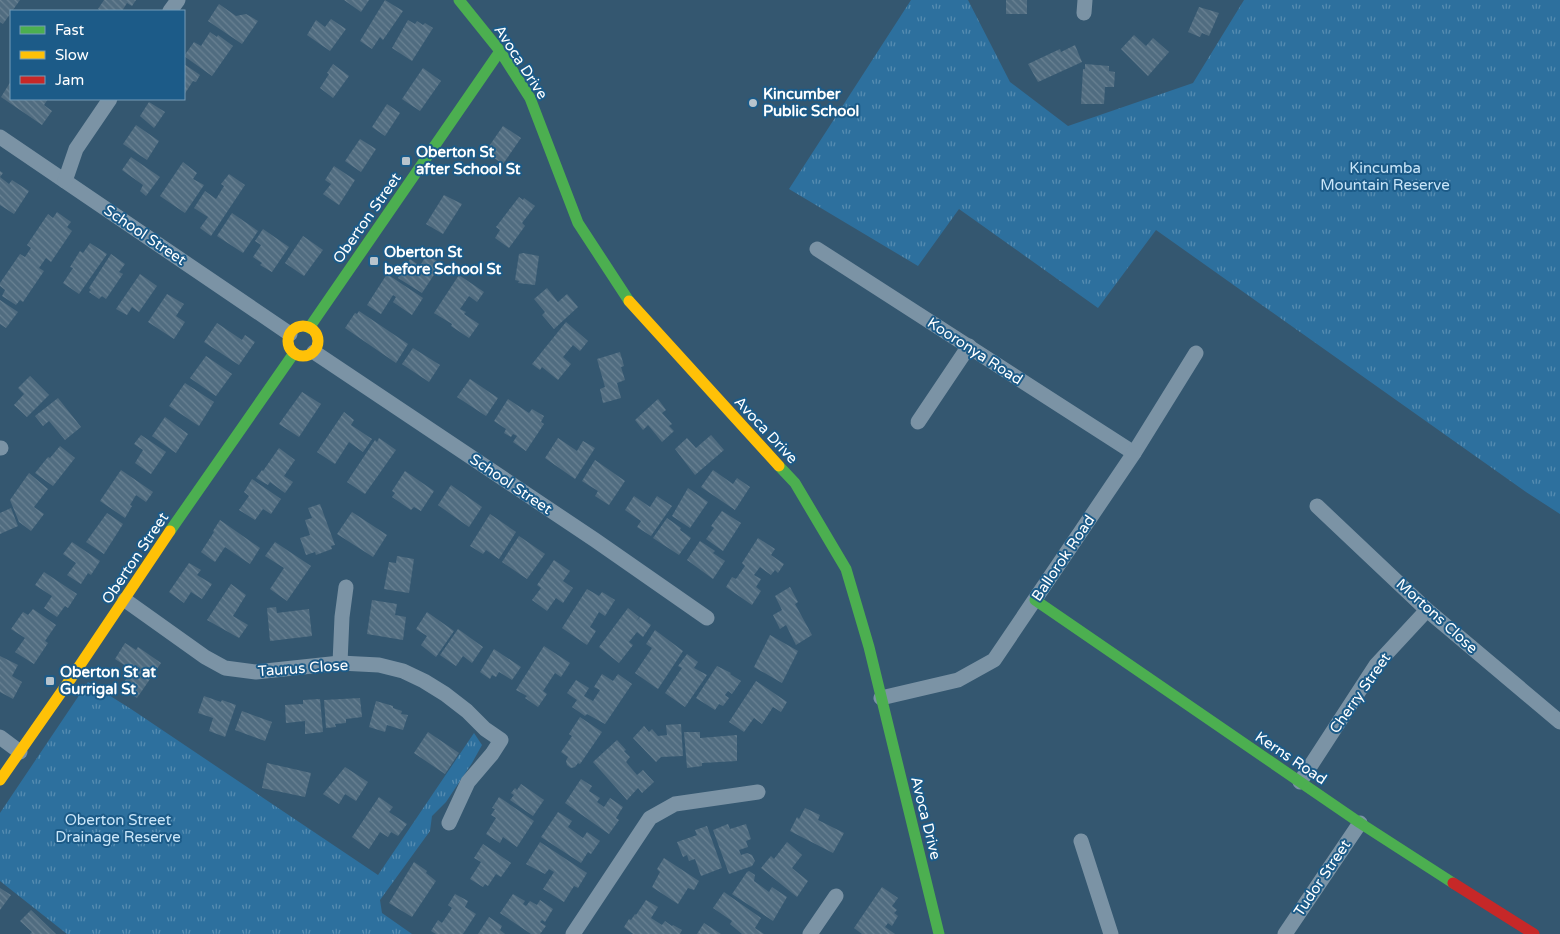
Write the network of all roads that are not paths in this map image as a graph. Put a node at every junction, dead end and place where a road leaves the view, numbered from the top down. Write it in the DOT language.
graph roads {
  1 [pos="460,0"];
  2 [pos="500,51"];
  3 [pos="109,100"];
  4 [pos="0,137"];
  5 [pos="65,181"];
  6 [pos="817,249"];
  7 [pos="309,328"];
  8 [pos="290,334"];
  9 [pos="968,346"];
  10 [pos="314,352"];
  11 [pos="294,353"];
  12 [pos="1196,354"];
  13 [pos="918,422"];
  14 [pos="1134,453"];
  15 [pos="1317,506"];
  16 [pos="346,587"];
  17 [pos="125,600"];
  18 [pos="1035,600"];
  19 [pos="1427,610"];
  20 [pos="707,618"];
  21 [pos="340,663"];
  22 [pos="881,698"];
  23 [pos="1560,722"];
  24 [pos="0,737"];
  25 [pos="20,752"];
  26 [pos="0,780"];
  27 [pos="1300,782"];
  28 [pos="758,792"];
  29 [pos="449,823"];
  30 [pos="1360,823"];
  31 [pos="1081,842"];
  32 [pos="836,896"];
  33 [pos="573,934"];
  34 [pos="810,934"];
  35 [pos="939,934"];
  36 [pos="1111,934"];
  37 [pos="1285,934"];
  38 [pos="1534,934"];
  1 -- 2 [label="street, Avoca Drive"];
  2 -- 7 [label="street, Oberton Street"];
  2 -- 22 [label="street, Avoca Drive"];
  3 -- 5 [label="street"];
  4 -- 5 [label="street, School Street"];
  5 -- 8 [label="street, School Street"];
  6 -- 9 [label="street, Kooronya Road"];
  7 -- 8 [label="street"];
  7 -- 10 [label="street"];
  8 -- 11 [label="street"];
  9 -- 13 [label="street"];
  9 -- 14 [label="street, Kooronya Road"];
  10 -- 11 [label="street"];
  10 -- 20 [label="street, School Street"];
  11 -- 17 [label="street, Oberton Street"];
  12 -- 14 [label="street, Ballorok Road"];
  14 -- 18 [label="street, Ballorok Road"];
  15 -- 19 [label="street, Mortons Close"];
  16 -- 21 [label="street"];
  17 -- 21 [label="street, Taurus Close"];
  17 -- 25 [label="street, Oberton Street"];
  18 -- 22 [label="street, Ballorok Road"];
  18 -- 27 [label="street, Kerns Road"];
  19 -- 23 [label="street, Mortons Close"];
  19 -- 27 [label="street, Cherry Street"];
  21 -- 29 [label="street, Taurus Close"];
  22 -- 35 [label="street, Avoca Drive"];
  24 -- 25 [label="street"];
  25 -- 26 [label="street, Oberton Street"];
  27 -- 30 [label="street, Kerns Road"];
  28 -- 33 [label="street"];
  30 -- 37 [label="street, Tudor Street"];
  30 -- 38 [label="street, Kerns Road"];
  31 -- 36 [label="street"];
  32 -- 34 [label="street"];
}
